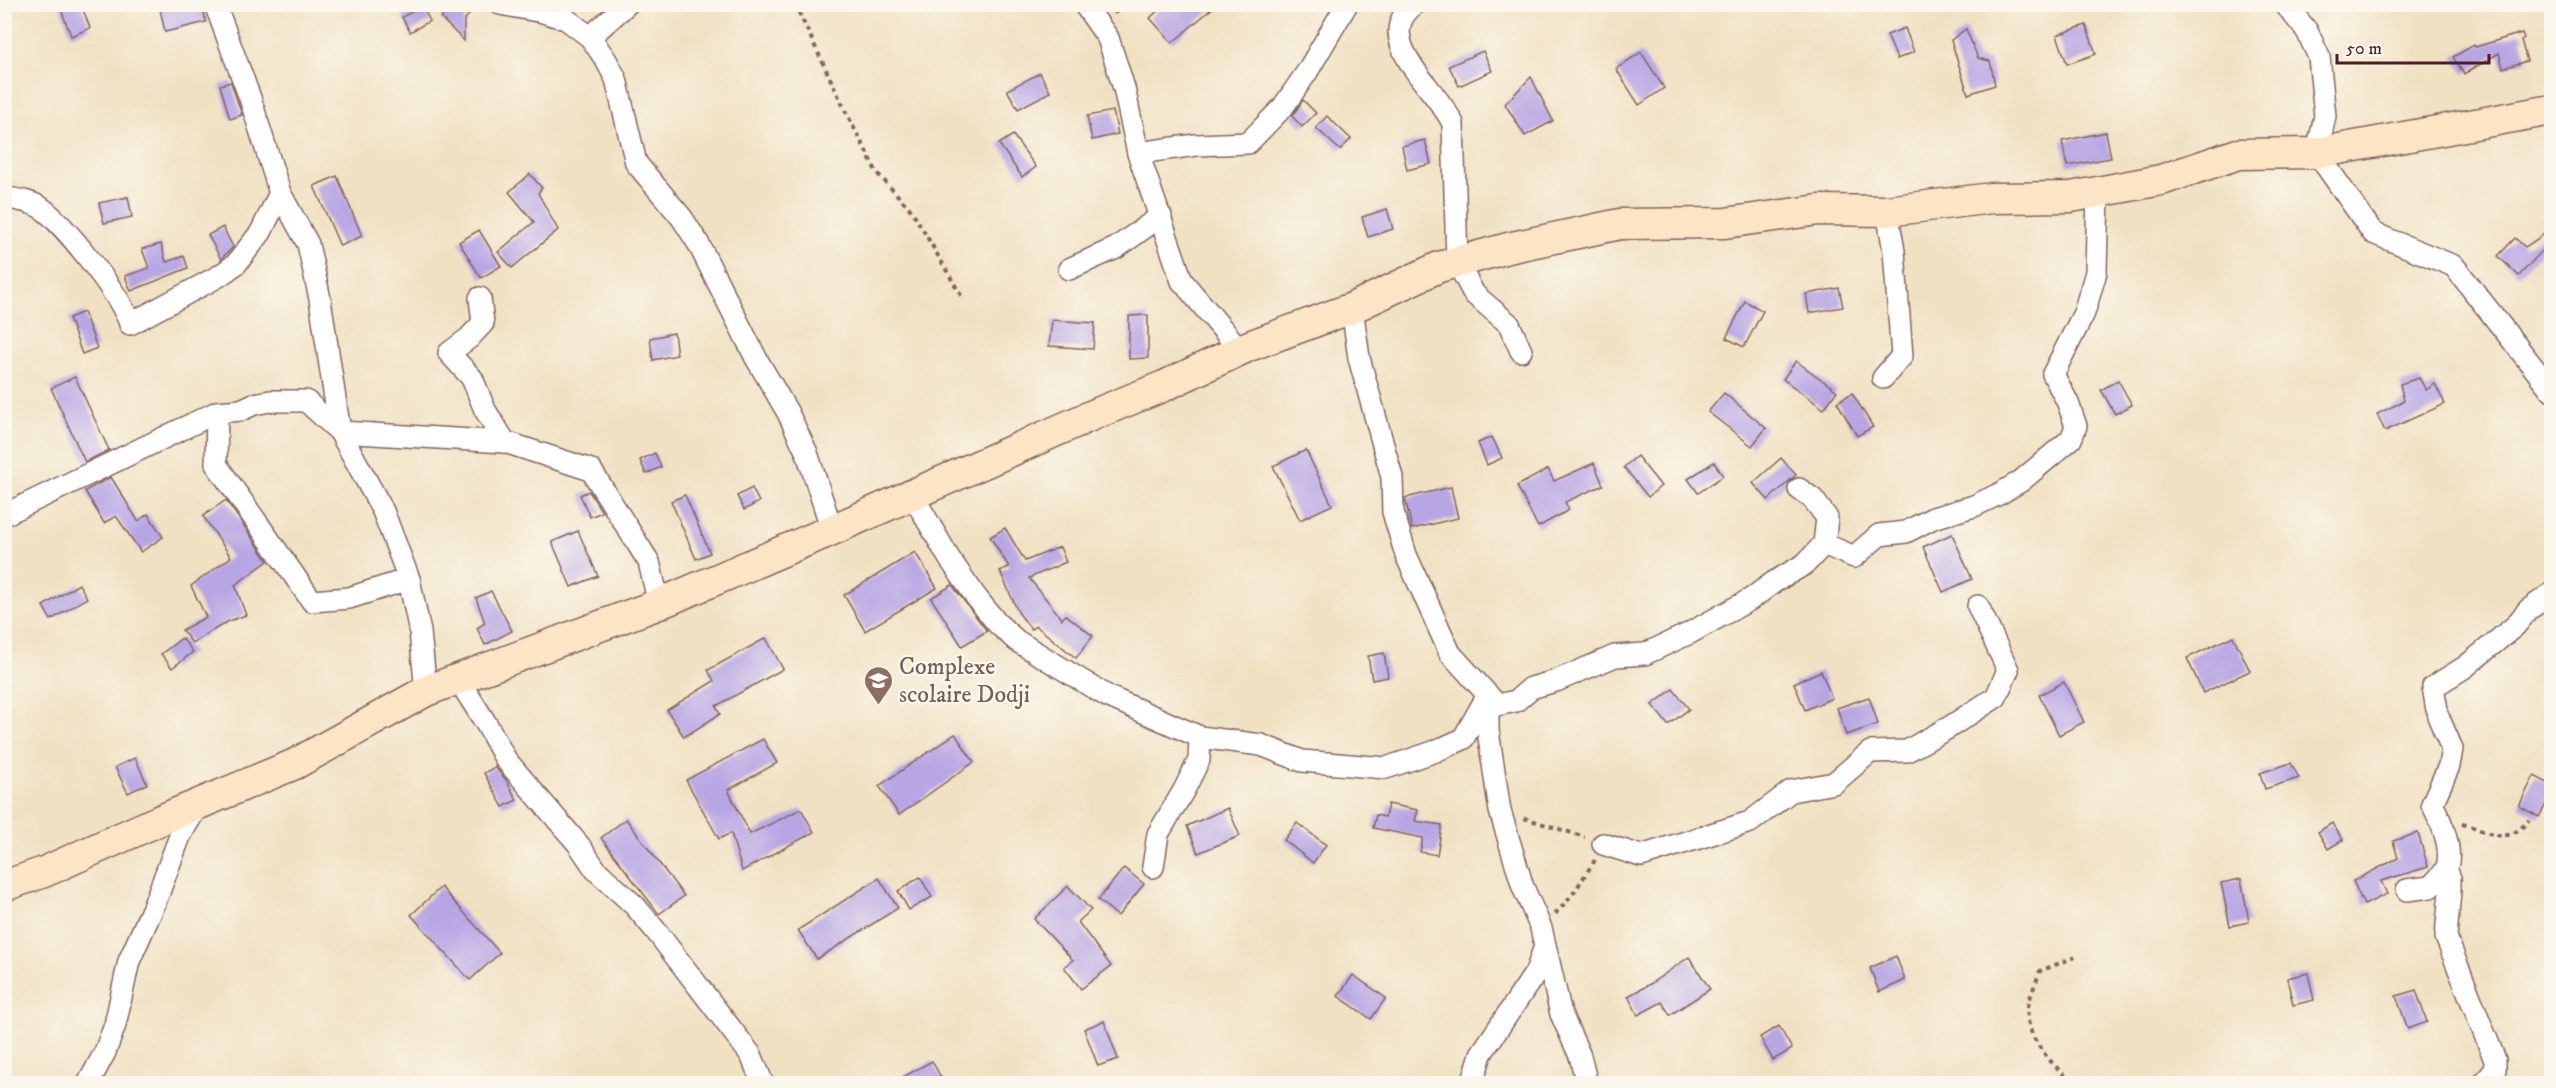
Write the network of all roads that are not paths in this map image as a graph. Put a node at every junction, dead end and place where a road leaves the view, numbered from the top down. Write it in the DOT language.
graph roads {
  1 [pos="215,4"];
  2 [pos="500,4"];
  3 [pos="627,4"];
  4 [pos="1084,4"];
  5 [pos="1347,4"];
  6 [pos="1415,4"];
  7 [pos="2285,4"];
  8 [pos="590,37"];
  9 [pos="2552,110"];
  10 [pos="1138,153"];
  11 [pos="2317,153"];
  12 [pos="2097,192"];
  13 [pos="280,193"];
  14 [pos="4,198"];
  15 [pos="1887,211"];
  16 [pos="1161,216"];
  17 [pos="1457,262"];
  18 [pos="1069,268"];
  19 [pos="480,298"];
  20 [pos="1352,308"];
  21 [pos="1240,350"];
  22 [pos="1521,351"];
  23 [pos="1883,378"];
  24 [pos="2552,391"];
  25 [pos="217,412"];
  26 [pos="340,432"];
  27 [pos="505,442"];
  28 [pos="1798,489"];
  29 [pos="912,494"];
  30 [pos="4,515"];
  31 [pos="832,530"];
  32 [pos="1824,544"];
  33 [pos="409,579"];
  34 [pos="2552,593"];
  35 [pos="659,604"];
  36 [pos="1978,606"];
  37 [pos="458,679"];
  38 [pos="426,691"];
  39 [pos="1488,695"];
  40 [pos="1200,737"];
  41 [pos="199,803"];
  42 [pos="1604,844"];
  43 [pos="1153,867"];
  44 [pos="2446,869"];
  45 [pos="4,886"];
  46 [pos="2407,890"];
  47 [pos="1543,937"];
  48 [pos="88,1083"];
  49 [pos="763,1083"];
  50 [pos="1472,1083"];
  51 [pos="1587,1083"];
  52 [pos="2483,1083"];
  1 -- 13 [label="street"];
  2 -- 8 [label="street"];
  3 -- 8 [label="street"];
  4 -- 10 [label="street"];
  5 -- 10 [label="street"];
  6 -- 17 [label="street"];
  7 -- 11 [label="street"];
  8 -- 31 [label="street"];
  9 -- 11 [label="main road"];
  10 -- 16 [label="street"];
  11 -- 12 [label="main road"];
  11 -- 24 [label="street"];
  12 -- 15 [label="main road"];
  12 -- 32 [label="street"];
  13 -- 14 [label="street"];
  13 -- 26 [label="street"];
  15 -- 17 [label="main road"];
  15 -- 23 [label="street"];
  16 -- 18 [label="street"];
  16 -- 21 [label="street"];
  17 -- 20 [label="main road"];
  17 -- 22 [label="street"];
  19 -- 27 [label="street"];
  20 -- 21 [label="main road"];
  20 -- 39 [label="street"];
  21 -- 29 [label="main road"];
  25 -- 26 [label="street"];
  25 -- 30 [label="street"];
  25 -- 33 [label="street"];
  26 -- 27 [label="street"];
  26 -- 33 [label="street"];
  27 -- 35 [label="street"];
  28 -- 32 [label="street"];
  29 -- 31 [label="main road"];
  29 -- 40 [label="street"];
  31 -- 35 [label="main road"];
  32 -- 39 [label="street"];
  33 -- 38 [label="street"];
  34 -- 44 [label="street"];
  35 -- 37 [label="main road"];
  36 -- 42 [label="street"];
  37 -- 38 [label="main road"];
  37 -- 49 [label="street"];
  38 -- 41 [label="main road"];
  39 -- 40 [label="street"];
  39 -- 47 [label="street"];
  40 -- 43 [label="street"];
  41 -- 45 [label="main road"];
  41 -- 48 [label="street"];
  44 -- 46 [label="street"];
  44 -- 52 [label="street"];
  47 -- 50 [label="street"];
  47 -- 51 [label="street"];
}
